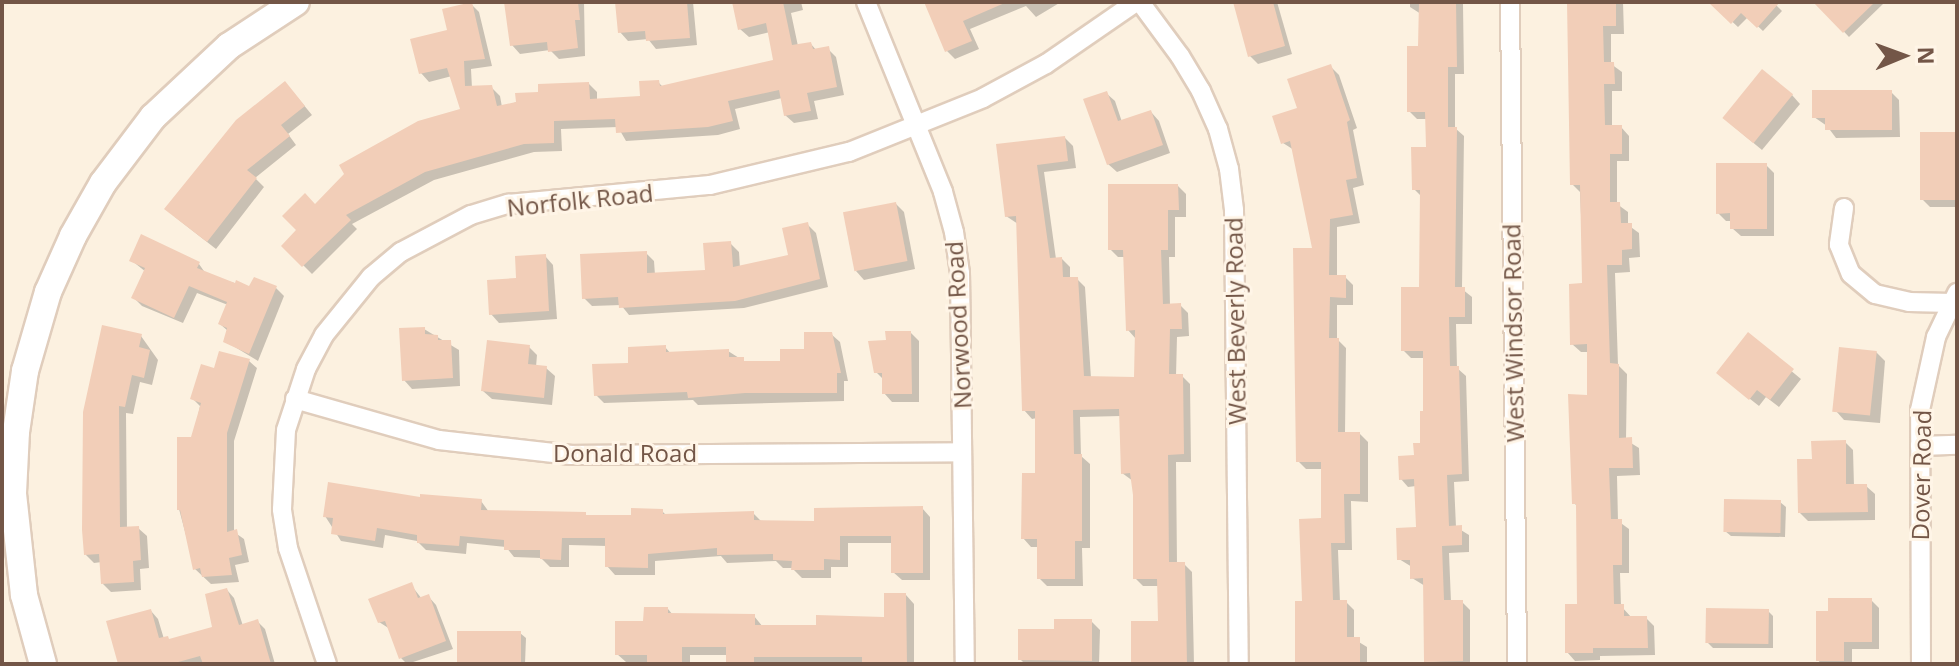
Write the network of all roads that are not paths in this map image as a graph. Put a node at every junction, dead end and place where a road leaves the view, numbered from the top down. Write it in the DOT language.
graph roads {
  1 [pos="296,2"];
  2 [pos="866,2"];
  3 [pos="1138,2"];
  4 [pos="1510,2"];
  5 [pos="917,127"];
  6 [pos="1844,208"];
  7 [pos="1954,298"];
  8 [pos="295,399"];
  9 [pos="1957,445"];
  10 [pos="1920,446"];
  11 [pos="962,452"];
  12 [pos="43,664"];
  13 [pos="327,664"];
  14 [pos="965,664"];
  15 [pos="1239,664"];
  16 [pos="1517,664"];
  17 [pos="1921,664"];
  1 -- 12 [label="street"];
  2 -- 5 [label="street, Norwood Road"];
  3 -- 5 [label="street, Norfolk Road"];
  3 -- 15 [label="street, West Beverly Road"];
  4 -- 16 [label="street, West Windsor Road"];
  5 -- 8 [label="street, Norfolk Road"];
  5 -- 11 [label="street, Norwood Road"];
  6 -- 7 [label="street"];
  7 -- 10 [label="street, Dover Road"];
  8 -- 11 [label="street, Donald Road"];
  8 -- 13 [label="street, Norfolk Road"];
  9 -- 10 [label="street"];
  10 -- 17 [label="street, Dover Road"];
  11 -- 14 [label="street, Norwood Road"];
}
